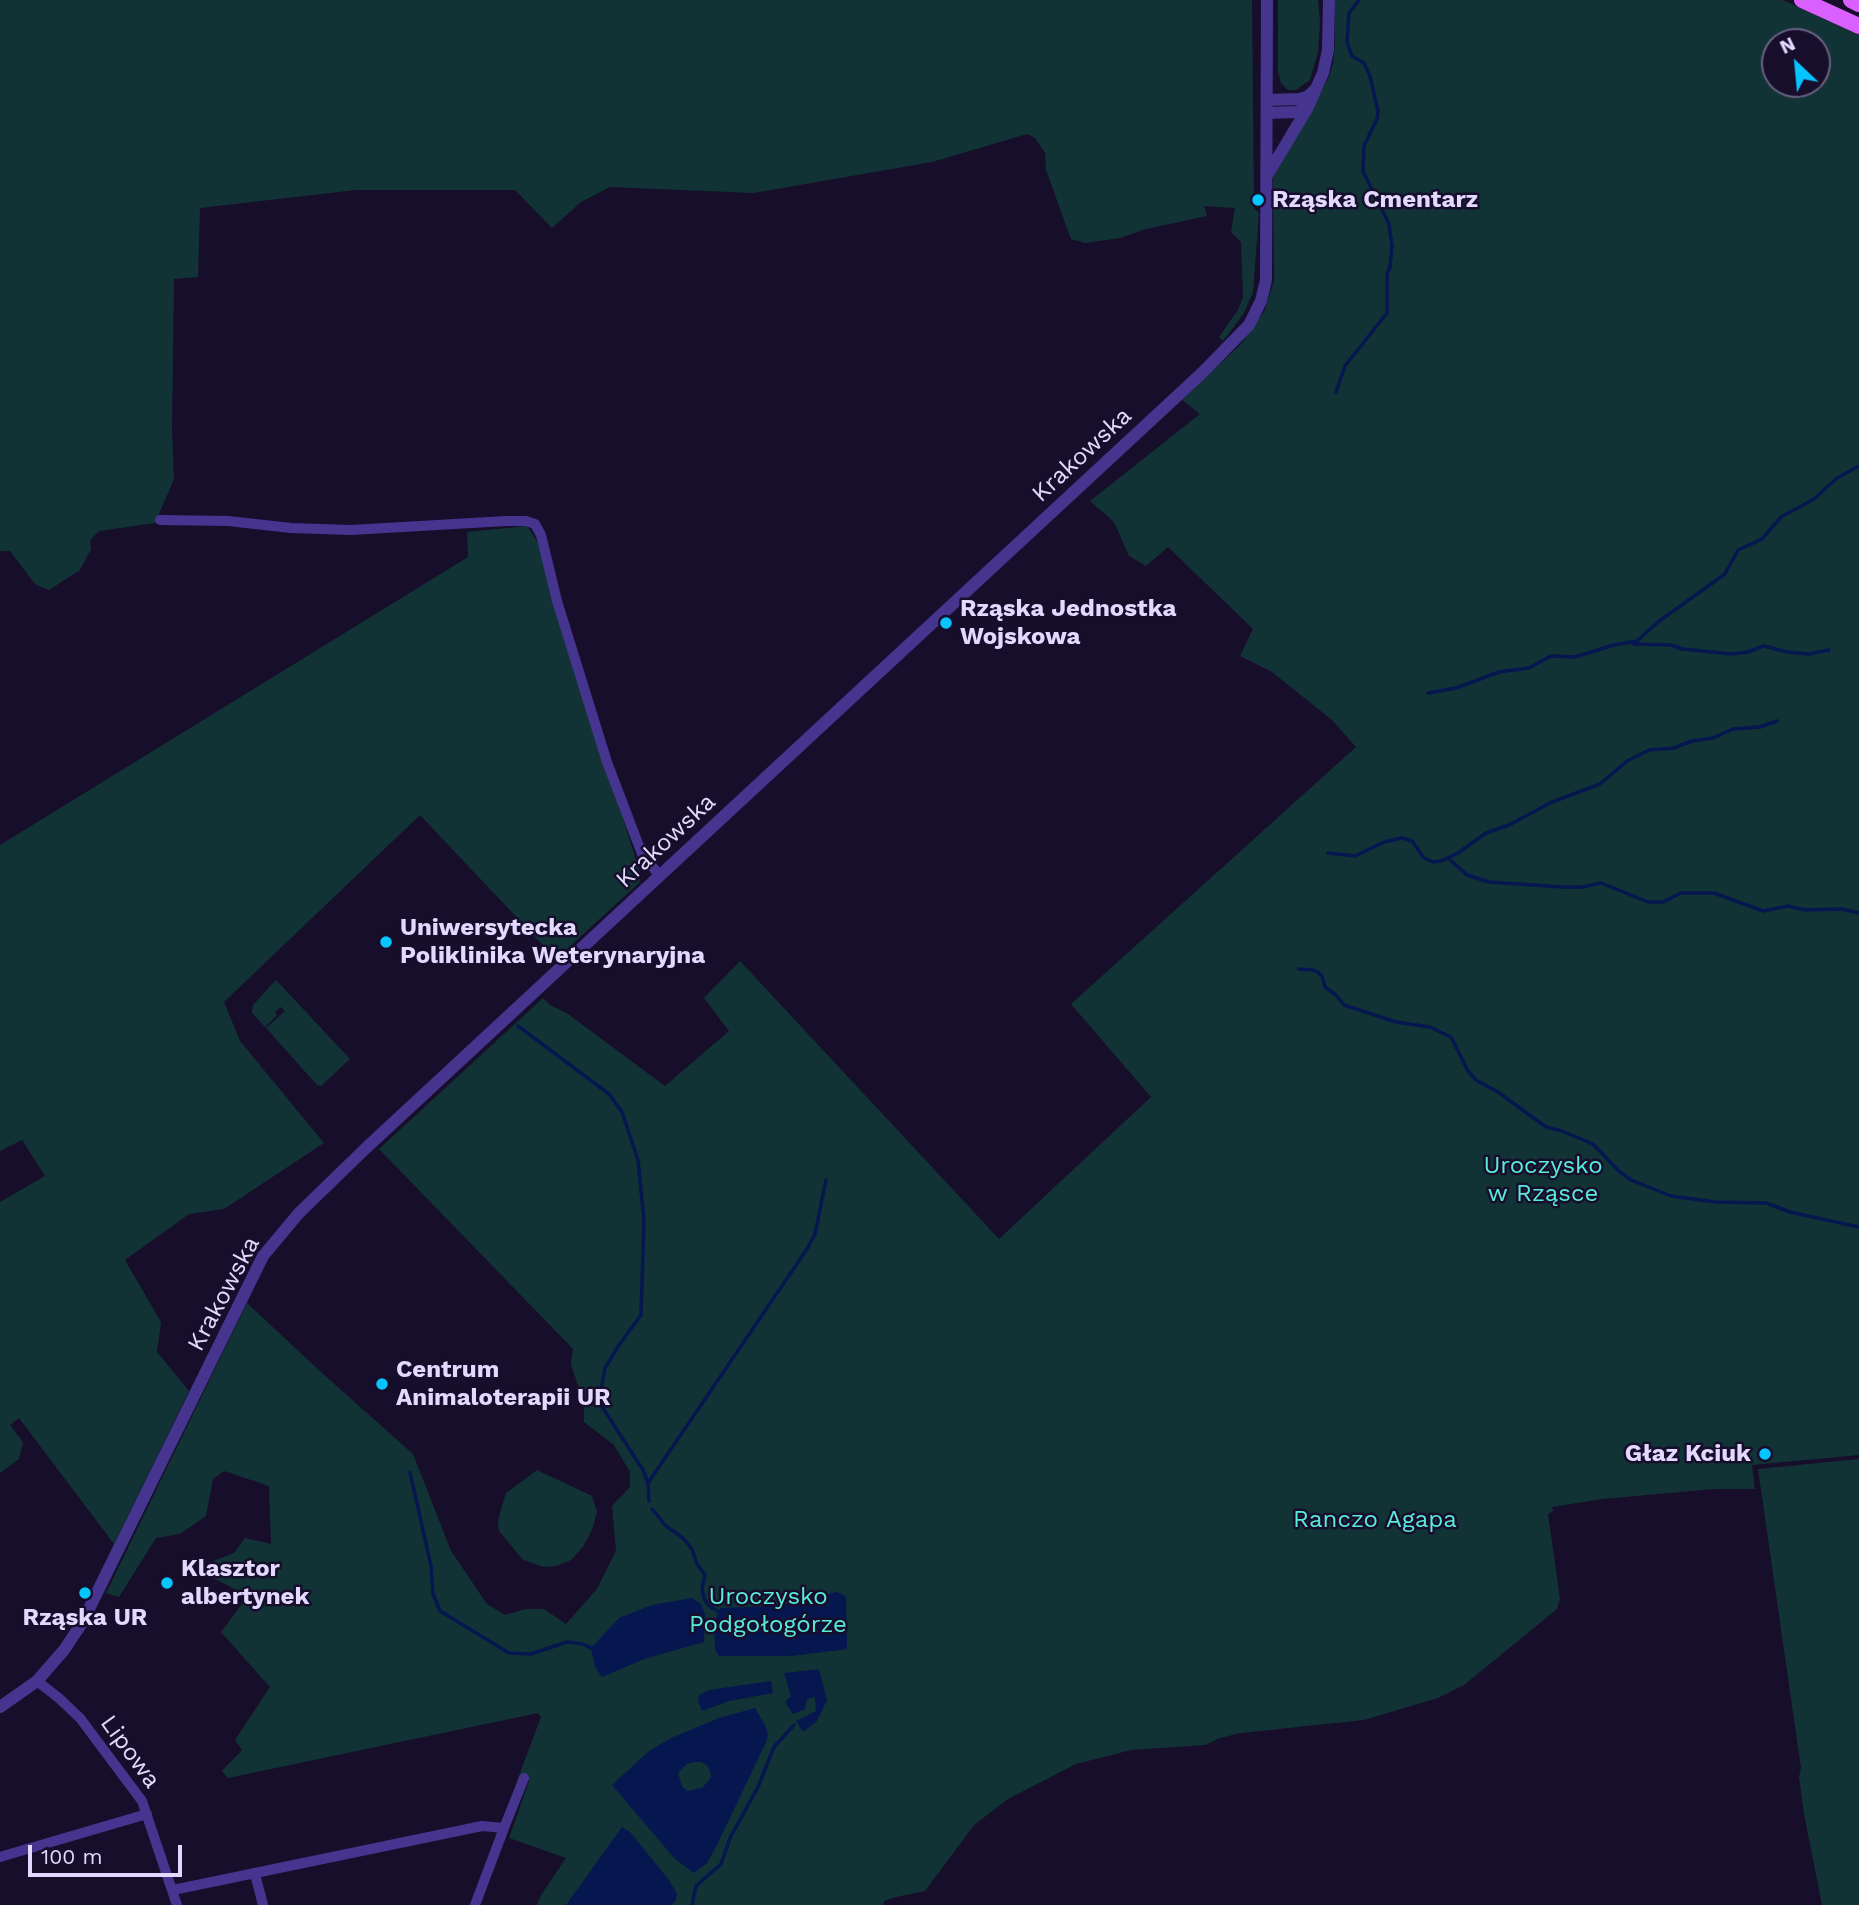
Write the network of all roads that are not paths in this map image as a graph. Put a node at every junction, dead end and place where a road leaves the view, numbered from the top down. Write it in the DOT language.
graph roads {
  1 [pos="1267,0"];
  2 [pos="1329,0"];
  3 [pos="1802,0"];
  4 [pos="1851,0"];
  5 [pos="1859,4"];
  6 [pos="1859,26"];
  7 [pos="1316,89"];
  8 [pos="1267,107"];
  9 [pos="1307,109"];
  10 [pos="1267,175"];
  11 [pos="160,520"];
  12 [pos="660,876"];
  13 [pos="37,1681"];
  14 [pos="0,1707"];
  15 [pos="524,1777"];
  16 [pos="147,1814"];
  17 [pos="504,1828"];
  18 [pos="0,1857"];
  19 [pos="255,1874"];
  20 [pos="173,1889"];
  21 [pos="177,1905"];
  22 [pos="263,1905"];
  23 [pos="475,1905"];
  1 -- 8 [label="street, Krakowska"];
  2 -- 7 [label="street"];
  3 -- 6 [label="main road"];
  4 -- 5 [label="main road"];
  7 -- 8 [label="street"];
  7 -- 9 [label="street"];
  8 -- 9 [label="street"];
  8 -- 10 [label="street, Krakowska"];
  9 -- 10 [label="street"];
  10 -- 12 [label="street, Krakowska"];
  11 -- 12 [label="street"];
  12 -- 13 [label="street, Krakowska"];
  13 -- 14 [label="street, Krakowska"];
  13 -- 16 [label="street, Lipowa"];
  15 -- 17 [label="street"];
  16 -- 18 [label="street"];
  16 -- 20 [label="street, Lipowa"];
  17 -- 19 [label="street"];
  17 -- 23 [label="street"];
  19 -- 20 [label="street"];
  19 -- 22 [label="street"];
  20 -- 21 [label="street, Lipowa"];
}
